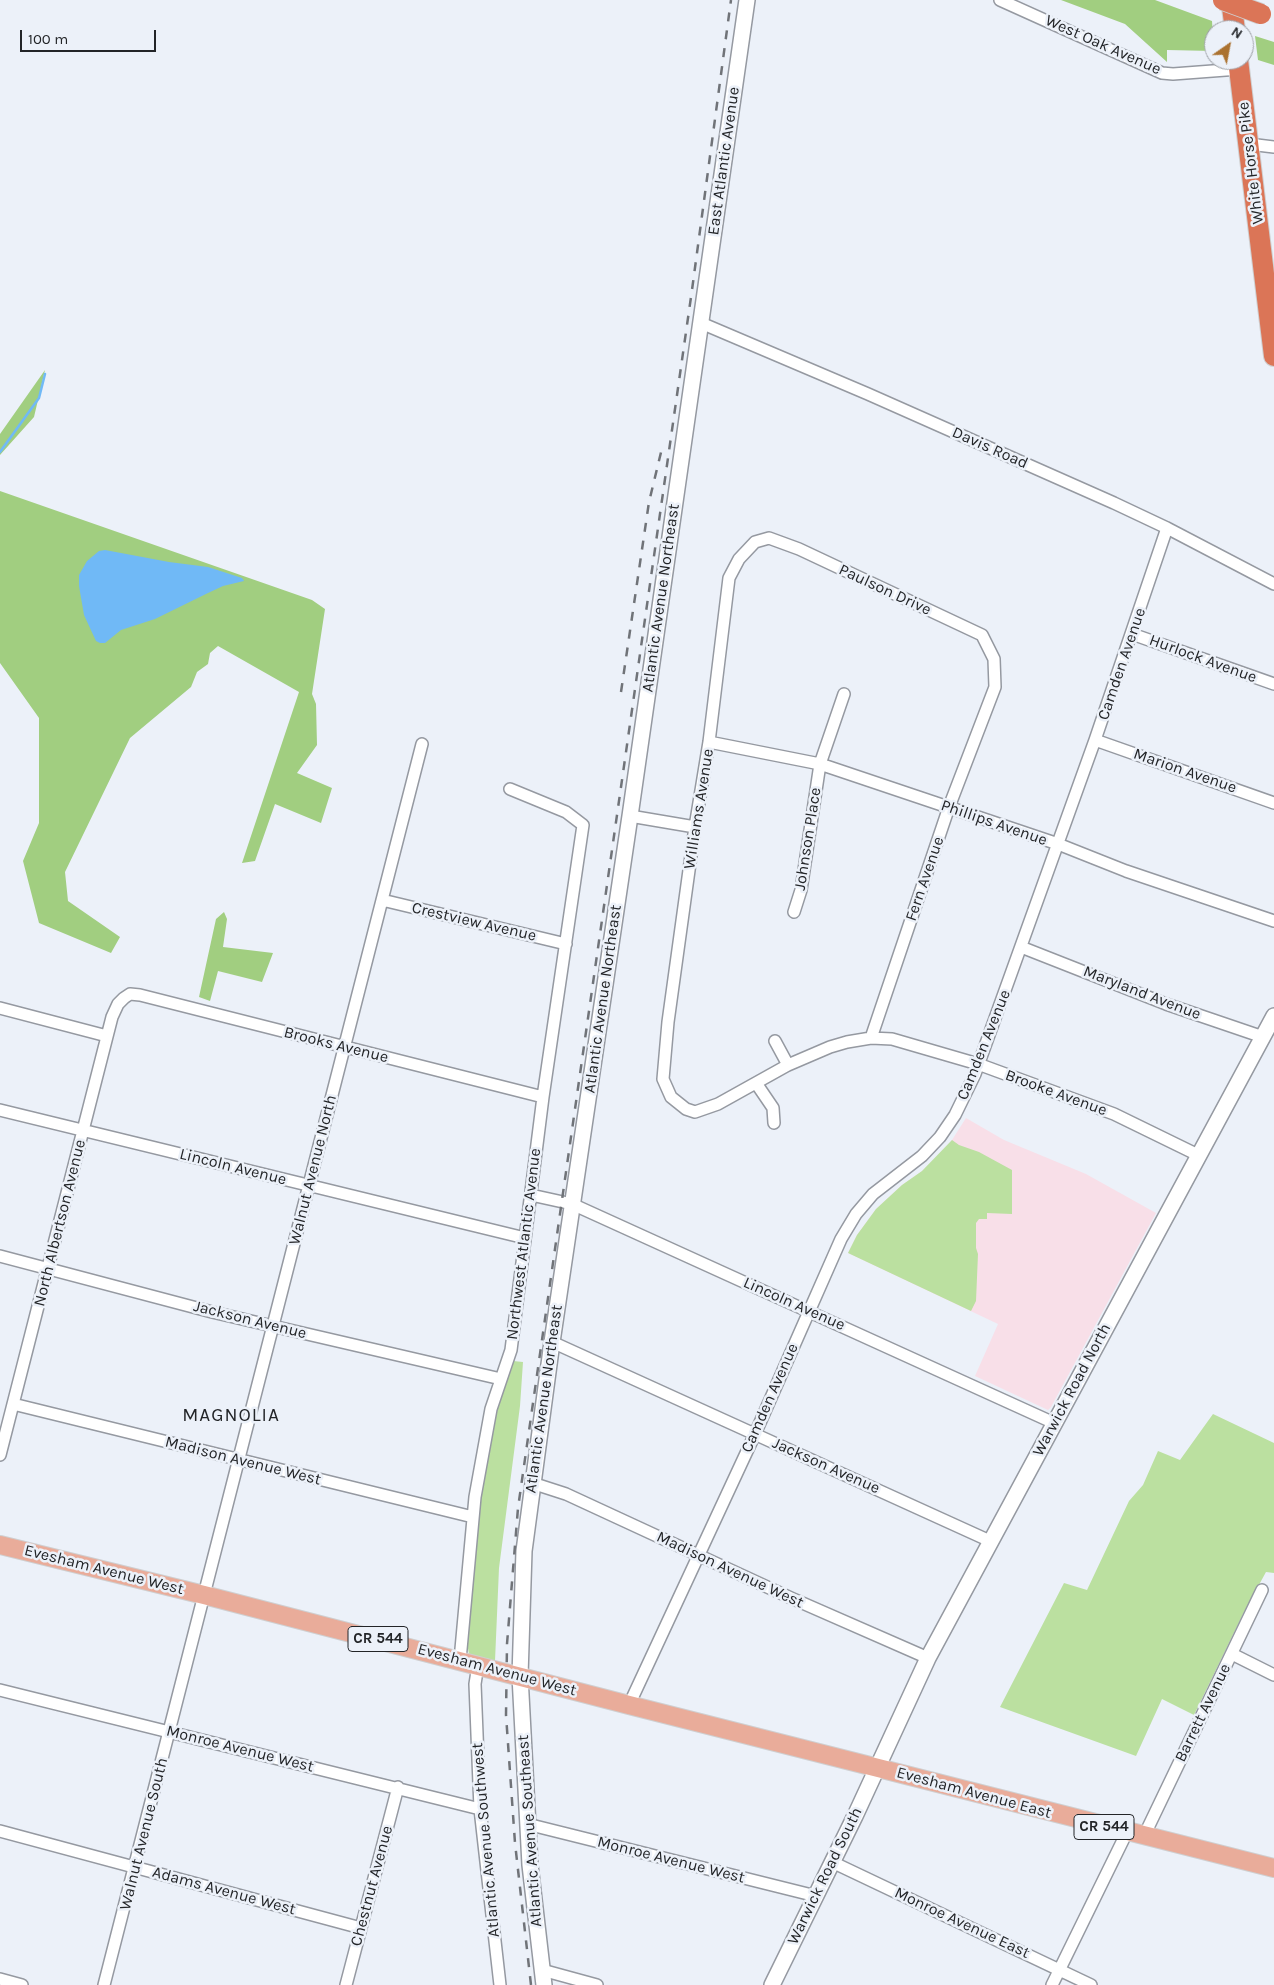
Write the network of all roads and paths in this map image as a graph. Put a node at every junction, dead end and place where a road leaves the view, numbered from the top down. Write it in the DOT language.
graph roads {
  1 [pos="747,0"];
  2 [pos="1000,0"];
  3 [pos="1223,0"];
  4 [pos="1231,0"];
  5 [pos="1267,16"];
  6 [pos="1234,20"];
  7 [pos="1204,70"];
  8 [pos="1240,70"];
  9 [pos="1249,144"];
  10 [pos="1274,147"];
  11 [pos="1268,263"];
  12 [pos="701,323"];
  13 [pos="1274,356"];
  14 [pos="1167,528"];
  15 [pos="759,541"];
  16 [pos="1274,572"];
  17 [pos="1257,575"];
  18 [pos="1274,584"];
  19 [pos="1132,634"];
  20 [pos="994,664"];
  21 [pos="1274,684"];
  22 [pos="844,694"];
  23 [pos="1095,740"];
  24 [pos="709,742"];
  25 [pos="422,744"];
  26 [pos="820,764"];
  27 [pos="510,789"];
  28 [pos="1274,803"];
  29 [pos="949,807"];
  30 [pos="630,816"];
  31 [pos="695,827"];
  32 [pos="1058,844"];
  33 [pos="382,900"];
  34 [pos="794,912"];
  35 [pos="1274,921"];
  36 [pos="566,944"];
  37 [pos="1021,947"];
  38 [pos="128,995"];
  39 [pos="0,1008"];
  40 [pos="1274,1016"];
  41 [pos="107,1036"];
  42 [pos="1263,1037"];
  43 [pos="871,1038"];
  44 [pos="775,1041"];
  45 [pos="345,1048"];
  46 [pos="978,1064"];
  47 [pos="788,1065"];
  48 [pos="756,1083"];
  49 [pos="666,1086"];
  50 [pos="543,1097"];
  51 [pos="0,1110"];
  52 [pos="774,1124"];
  53 [pos="83,1130"];
  54 [pos="1198,1155"];
  55 [pos="309,1186"];
  56 [pos="531,1195"];
  57 [pos="572,1204"];
  58 [pos="525,1238"];
  59 [pos="0,1256"];
  60 [pos="48,1268"];
  61 [pos="809,1310"];
  62 [pos="273,1326"];
  63 [pos="552,1342"];
  64 [pos="501,1379"];
  65 [pos="13,1404"];
  66 [pos="1054,1423"];
  67 [pos="755,1434"];
  68 [pos="0,1455"];
  69 [pos="239,1460"];
  70 [pos="532,1483"];
  71 [pos="473,1517"];
  72 [pos="990,1541"];
  73 [pos="0,1545"];
  74 [pos="699,1556"];
  75 [pos="1262,1590"];
  76 [pos="204,1595"];
  77 [pos="1232,1654"];
  78 [pos="928,1658"];
  79 [pos="460,1660"];
  80 [pos="478,1665"];
  81 [pos="1274,1674"];
  82 [pos="520,1676"];
  83 [pos="0,1690"];
  84 [pos="629,1705"];
  85 [pos="170,1731"];
  86 [pos="877,1767"];
  87 [pos="398,1787"];
  88 [pos="480,1809"];
  89 [pos="527,1824"];
  90 [pos="0,1831"];
  91 [pos="1136,1834"];
  92 [pos="832,1862"];
  93 [pos="135,1867"];
  94 [pos="1274,1868"];
  95 [pos="816,1896"];
  96 [pos="361,1928"];
  97 [pos="1059,1970"];
  98 [pos="543,1978"];
  99 [pos="0,1980"];
  100 [pos="22,1985"];
  101 [pos="104,1985"];
  102 [pos="346,1985"];
  103 [pos="500,1985"];
  104 [pos="597,1985"];
  105 [pos="772,1985"];
  106 [pos="1052,1985"];
  107 [pos="1091,1985"];
  1 -- 12 [label="street, East Atlantic Avenue"];
  2 -- 7 [label="street, West Oak Avenue"];
  3 -- 5 [label="highway, bridge"];
  4 -- 6 [label="highway"];
  8 -- 9 [label="highway, White Horse Pike"];
  9 -- 10 [label="street"];
  9 -- 11 [label="highway, White Horse Pike"];
  11 -- 13 [label="highway, White Horse Pike"];
  12 -- 14 [label="street, Davis Road"];
  12 -- 30 [label="street, Atlantic Avenue Northeast"];
  14 -- 17 [label="street, Davis Road"];
  14 -- 19 [label="street, Camden Avenue"];
  15 -- 20 [label="street, Paulson Drive"];
  15 -- 24 [label="street, Williams Avenue"];
  16 -- 17 [label="street"];
  17 -- 18 [label="street, Davis Road"];
  19 -- 21 [label="street, Hurlock Avenue"];
  19 -- 23 [label="street, Camden Avenue"];
  20 -- 29 [label="street, Fern Avenue"];
  22 -- 26 [label="street, Johnson Place"];
  23 -- 28 [label="street, Marion Avenue"];
  23 -- 32 [label="street, Camden Avenue"];
  24 -- 26 [label="street, Phillips Avenue"];
  24 -- 31 [label="street, Williams Avenue"];
  25 -- 33 [label="street, Walnut Avenue North"];
  26 -- 29 [label="street, Phillips Avenue"];
  26 -- 34 [label="street, Johnson Place"];
  27 -- 36 [label="street, Northwest Atlantic Avenue"];
  29 -- 32 [label="street, Phillips Avenue"];
  29 -- 43 [label="street, Fern Avenue"];
  30 -- 31 [label="street"];
  30 -- 57 [label="street, Atlantic Avenue Northeast"];
  31 -- 49 [label="street, Williams Avenue"];
  32 -- 35 [label="street, Phillips Avenue"];
  32 -- 37 [label="street, Camden Avenue"];
  33 -- 36 [label="street, Crestview Avenue"];
  33 -- 45 [label="street, Walnut Avenue North"];
  36 -- 50 [label="street, Northwest Atlantic Avenue"];
  37 -- 42 [label="street, Maryland Avenue"];
  37 -- 46 [label="street, Camden Avenue"];
  38 -- 41 [label="street, North Albertson Avenue"];
  38 -- 45 [label="street, Brooks Avenue"];
  39 -- 41 [label="street"];
  40 -- 42 [label="street, Warwick Road North"];
  41 -- 53 [label="street, North Albertson Avenue"];
  42 -- 54 [label="street, Warwick Road North"];
  43 -- 46 [label="street, Brooke Avenue"];
  43 -- 47 [label="street, Brooke Avenue"];
  44 -- 47 [label="street"];
  45 -- 50 [label="street, Brooks Avenue"];
  45 -- 55 [label="street, Walnut Avenue North"];
  46 -- 54 [label="street, Brooke Avenue"];
  46 -- 61 [label="street, Camden Avenue"];
  47 -- 48 [label="street, Brooke Avenue"];
  48 -- 49 [label="street, Brooke Avenue"];
  48 -- 52 [label="street"];
  50 -- 56 [label="street, Northwest Atlantic Avenue"];
  51 -- 53 [label="street, Lincoln Avenue"];
  53 -- 55 [label="street, Lincoln Avenue"];
  53 -- 60 [label="street, North Albertson Avenue"];
  54 -- 66 [label="street, Warwick Road North"];
  55 -- 58 [label="street, Lincoln Avenue"];
  55 -- 62 [label="street, Walnut Avenue North"];
  56 -- 57 [label="street, Lincoln Avenue"];
  56 -- 58 [label="street, Northwest Atlantic Avenue"];
  57 -- 61 [label="street, Lincoln Avenue"];
  57 -- 63 [label="street, Atlantic Avenue Northeast"];
  58 -- 64 [label="street, Northwest Atlantic Avenue"];
  59 -- 60 [label="street, Jackson Avenue"];
  60 -- 62 [label="street, Jackson Avenue"];
  60 -- 65 [label="street, North Albertson Avenue"];
  61 -- 66 [label="street, Lincoln Avenue"];
  61 -- 67 [label="street, Camden Avenue"];
  62 -- 64 [label="street, Jackson Avenue"];
  62 -- 69 [label="street, Walnut Avenue North"];
  63 -- 67 [label="street, Jackson Avenue"];
  63 -- 70 [label="street, Atlantic Avenue Northeast"];
  64 -- 71 [label="street, Northwest Atlantic Avenue"];
  65 -- 68 [label="street, North Albertson Avenue"];
  65 -- 69 [label="street, Madison Avenue West"];
  66 -- 72 [label="street, Warwick Road North"];
  67 -- 72 [label="street, Jackson Avenue"];
  67 -- 74 [label="street, Camden Avenue"];
  69 -- 71 [label="street, Madison Avenue West"];
  69 -- 76 [label="street, Walnut Avenue North"];
  70 -- 74 [label="street, Madison Avenue West"];
  70 -- 82 [label="street, Atlantic Avenue Northeast"];
  71 -- 79 [label="street, Northwest Atlantic Avenue"];
  72 -- 78 [label="street, Warwick Road North"];
  73 -- 76 [label="main road, Evesham Avenue West / CR 544"];
  74 -- 78 [label="street, Madison Avenue West"];
  74 -- 84 [label="street, Camden Avenue"];
  75 -- 77 [label="street, Barrett Avenue"];
  76 -- 79 [label="main road, Evesham Avenue West / CR 544"];
  76 -- 85 [label="street, Walnut Avenue South"];
  77 -- 81 [label="street"];
  77 -- 91 [label="street, Barrett Avenue"];
  78 -- 86 [label="street, Warwick Road North"];
  79 -- 80 [label="main road, Evesham Avenue West / CR 544"];
  80 -- 82 [label="main road, Evesham Avenue West / CR 544"];
  80 -- 88 [label="street, Atlantic Avenue Southwest"];
  82 -- 84 [label="main road, Evesham Avenue West / CR 544"];
  82 -- 89 [label="street, Atlantic Avenue Southeast"];
  83 -- 85 [label="street, Monroe Avenue West"];
  84 -- 86 [label="main road, Evesham Avenue West / CR 544"];
  85 -- 87 [label="street, Monroe Avenue West"];
  85 -- 93 [label="street, Walnut Avenue South"];
  86 -- 91 [label="main road, Evesham Avenue East / CR 544"];
  86 -- 92 [label="street, Warwick Road South"];
  87 -- 88 [label="street, Monroe Avenue West"];
  87 -- 96 [label="street, Chestnut Avenue"];
  88 -- 103 [label="street, Atlantic Avenue Southwest"];
  89 -- 95 [label="street, Monroe Avenue West"];
  89 -- 98 [label="street, Atlantic Avenue Southeast"];
  90 -- 93 [label="street, Adams Avenue West"];
  91 -- 94 [label="main road, Evesham Avenue East / CR 544"];
  91 -- 97 [label="street, Barrett Avenue"];
  92 -- 95 [label="street, Warwick Road South"];
  92 -- 97 [label="street, Monroe Avenue East"];
  93 -- 96 [label="street, Adams Avenue West"];
  93 -- 101 [label="street, Walnut Avenue South"];
  95 -- 105 [label="street, Warwick Road South"];
  96 -- 102 [label="street, Chestnut Avenue"];
  97 -- 106 [label="street, Barrett Avenue"];
  97 -- 107 [label="street, Monroe Avenue East"];
  98 -- 104 [label="street"];
  99 -- 100 [label="street"];
}
